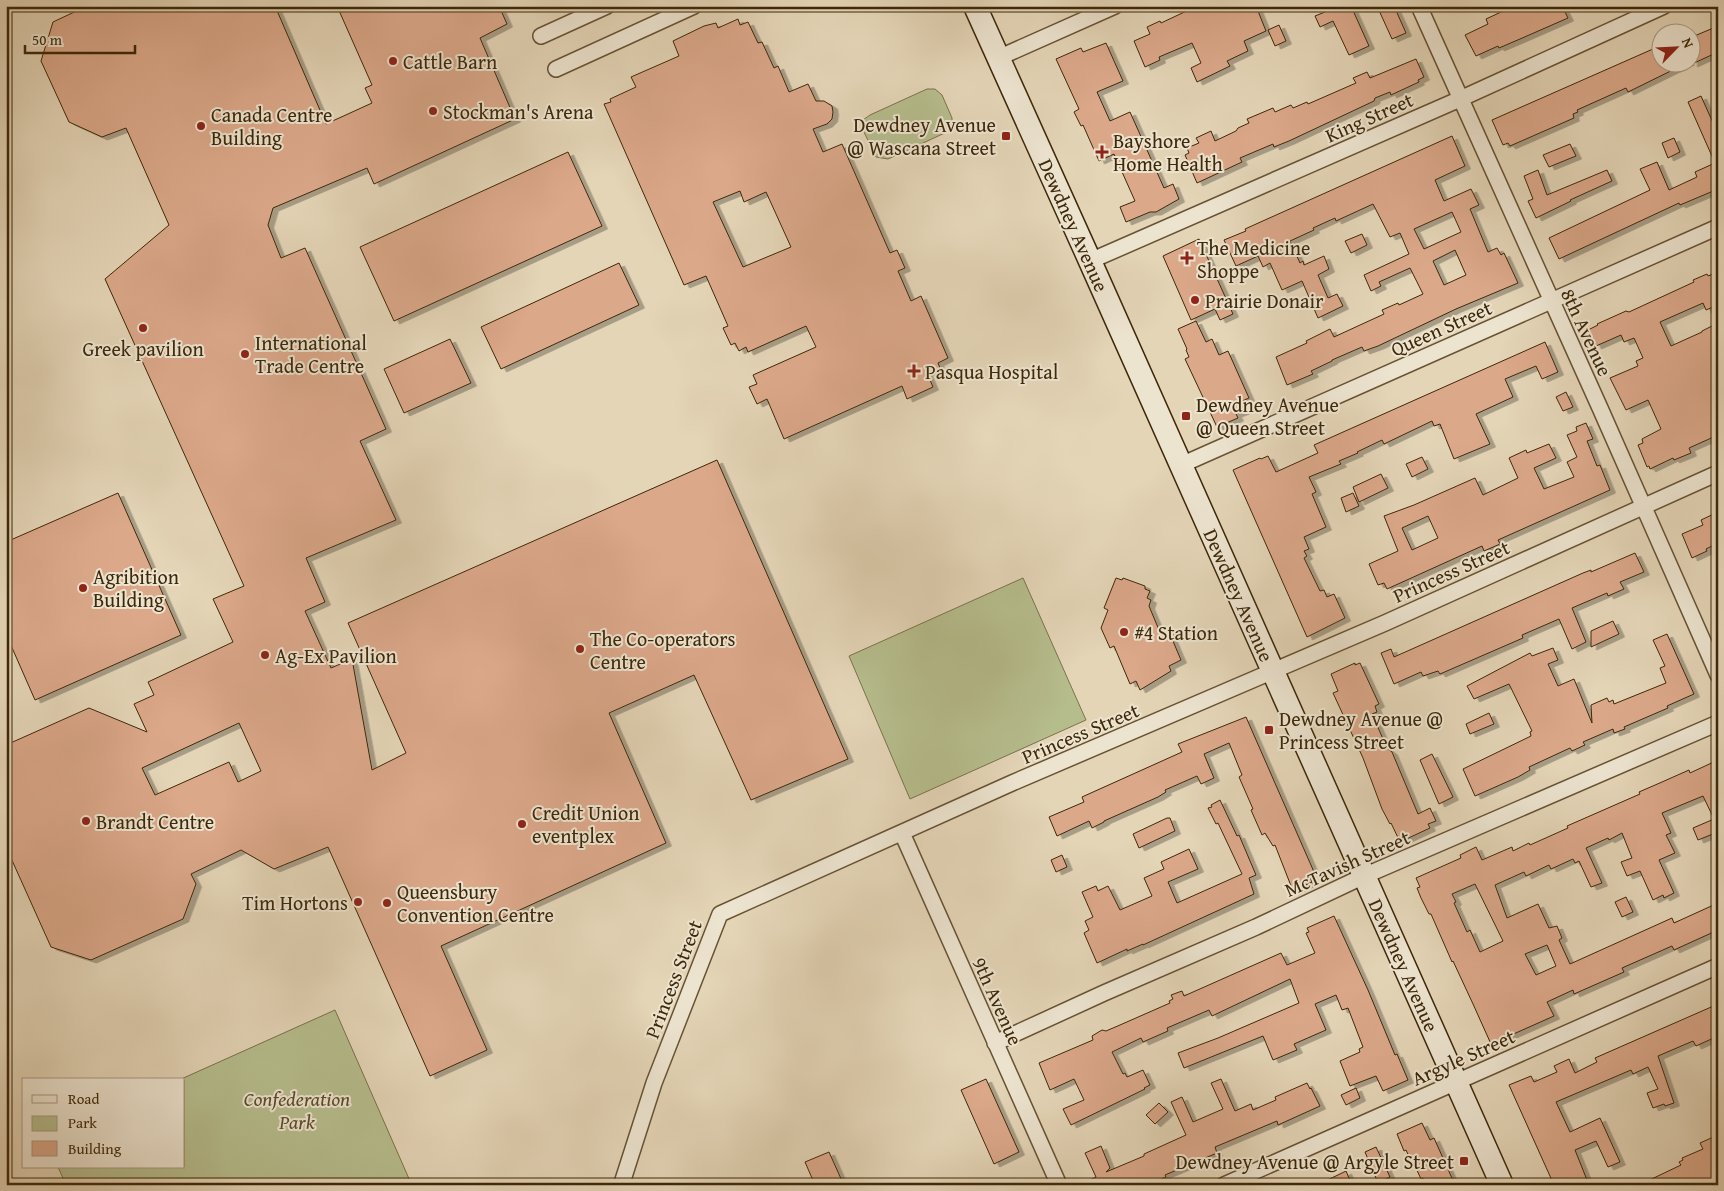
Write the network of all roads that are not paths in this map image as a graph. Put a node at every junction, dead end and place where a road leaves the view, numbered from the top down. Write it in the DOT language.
graph roads {
  1 [pos="607,6"];
  2 [pos="694,6"];
  3 [pos="975,6"];
  4 [pos="1115,6"];
  5 [pos="1419,6"];
  6 [pos="1664,6"];
  7 [pos="541,36"];
  8 [pos="998,58"];
  9 [pos="556,69"];
  10 [pos="1460,99"];
  11 [pos="1718,227"];
  12 [pos="1090,261"];
  13 [pos="1551,301"];
  14 [pos="1181,465"];
  15 [pos="1718,473"];
  16 [pos="1644,506"];
  17 [pos="1273,670"];
  18 [pos="1718,675"];
  19 [pos="1718,722"];
  20 [pos="902,833"];
  21 [pos="1364,876"];
  22 [pos="1718,966"];
  23 [pos="995,1043"];
  24 [pos="1456,1083"];
  25 [pos="622,1183"];
  26 [pos="1059,1185"];
  27 [pos="1224,1185"];
  28 [pos="1502,1185"];
  1 -- 7 [label="street"];
  2 -- 9 [label="street"];
  3 -- 8 [label="main road, Dewdney Avenue"];
  4 -- 8 [label="street"];
  5 -- 10 [label="street, 8th Avenue"];
  6 -- 10 [label="street, King Street"];
  8 -- 12 [label="main road, Dewdney Avenue"];
  10 -- 12 [label="street, King Street"];
  10 -- 13 [label="street, 8th Avenue"];
  11 -- 13 [label="street, Queen Street"];
  12 -- 14 [label="main road, Dewdney Avenue"];
  13 -- 14 [label="street, Queen Street"];
  13 -- 16 [label="street, 8th Avenue"];
  14 -- 17 [label="main road, Dewdney Avenue"];
  15 -- 16 [label="street, Princess Street"];
  16 -- 17 [label="street, Princess Street"];
  16 -- 18 [label="street, 8th Avenue"];
  17 -- 20 [label="street, Princess Street"];
  17 -- 21 [label="main road, Dewdney Avenue"];
  19 -- 21 [label="street, McTavish Street"];
  20 -- 23 [label="street, 9th Avenue"];
  20 -- 25 [label="street, Princess Street"];
  21 -- 23 [label="street, McTavish Street"];
  21 -- 24 [label="main road, Dewdney Avenue"];
  22 -- 24 [label="street, Argyle Street"];
  23 -- 26 [label="street, 9th Avenue"];
  24 -- 27 [label="street, Argyle Street"];
  24 -- 28 [label="main road, Dewdney Avenue"];
}
